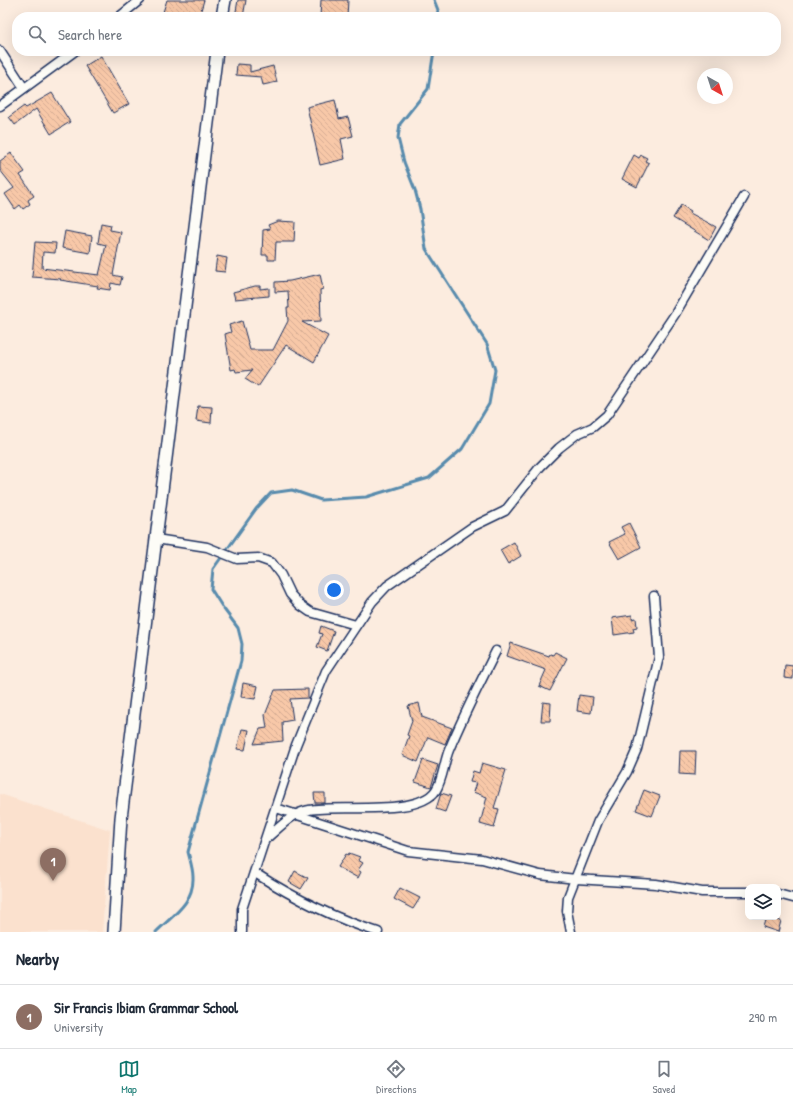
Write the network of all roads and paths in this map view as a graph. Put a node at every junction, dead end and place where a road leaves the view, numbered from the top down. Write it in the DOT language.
graph roads {
  1 [pos="140,0"];
  2 [pos="224,0"];
  3 [pos="125,12"];
  4 [pos="223,12"];
  5 [pos="0,51"];
  6 [pos="68,56"];
  7 [pos="216,56"];
  8 [pos="24,88"];
  9 [pos="0,106"];
  10 [pos="744,197"];
  11 [pos="156,539"];
  12 [pos="654,596"];
  13 [pos="356,625"];
  14 [pos="496,651"];
  15 [pos="276,808"];
  16 [pos="295,814"];
  17 [pos="266,838"];
  18 [pos="255,873"];
  19 [pos="576,879"];
  20 [pos="745,892"];
  21 [pos="781,895"];
  22 [pos="793,898"];
  23 [pos="114,932"];
  24 [pos="242,932"];
  25 [pos="378,932"];
  26 [pos="571,932"];
  1 -- 3 [label="street"];
  2 -- 4 [label="main road"];
  5 -- 8 [label="street"];
  6 -- 8 [label="street"];
  7 -- 11 [label="main road"];
  8 -- 9 [label="street"];
  10 -- 13 [label="street"];
  11 -- 13 [label="street"];
  11 -- 23 [label="main road"];
  12 -- 19 [label="street"];
  13 -- 15 [label="street"];
  14 -- 16 [label="street"];
  15 -- 16 [label="street"];
  15 -- 17 [label="street"];
  16 -- 17 [label="street"];
  16 -- 19 [label="street"];
  17 -- 18 [label="street"];
  18 -- 24 [label="street"];
  18 -- 25 [label="street"];
  19 -- 20 [label="street"];
  19 -- 26 [label="street"];
  21 -- 22 [label="street"];
}
